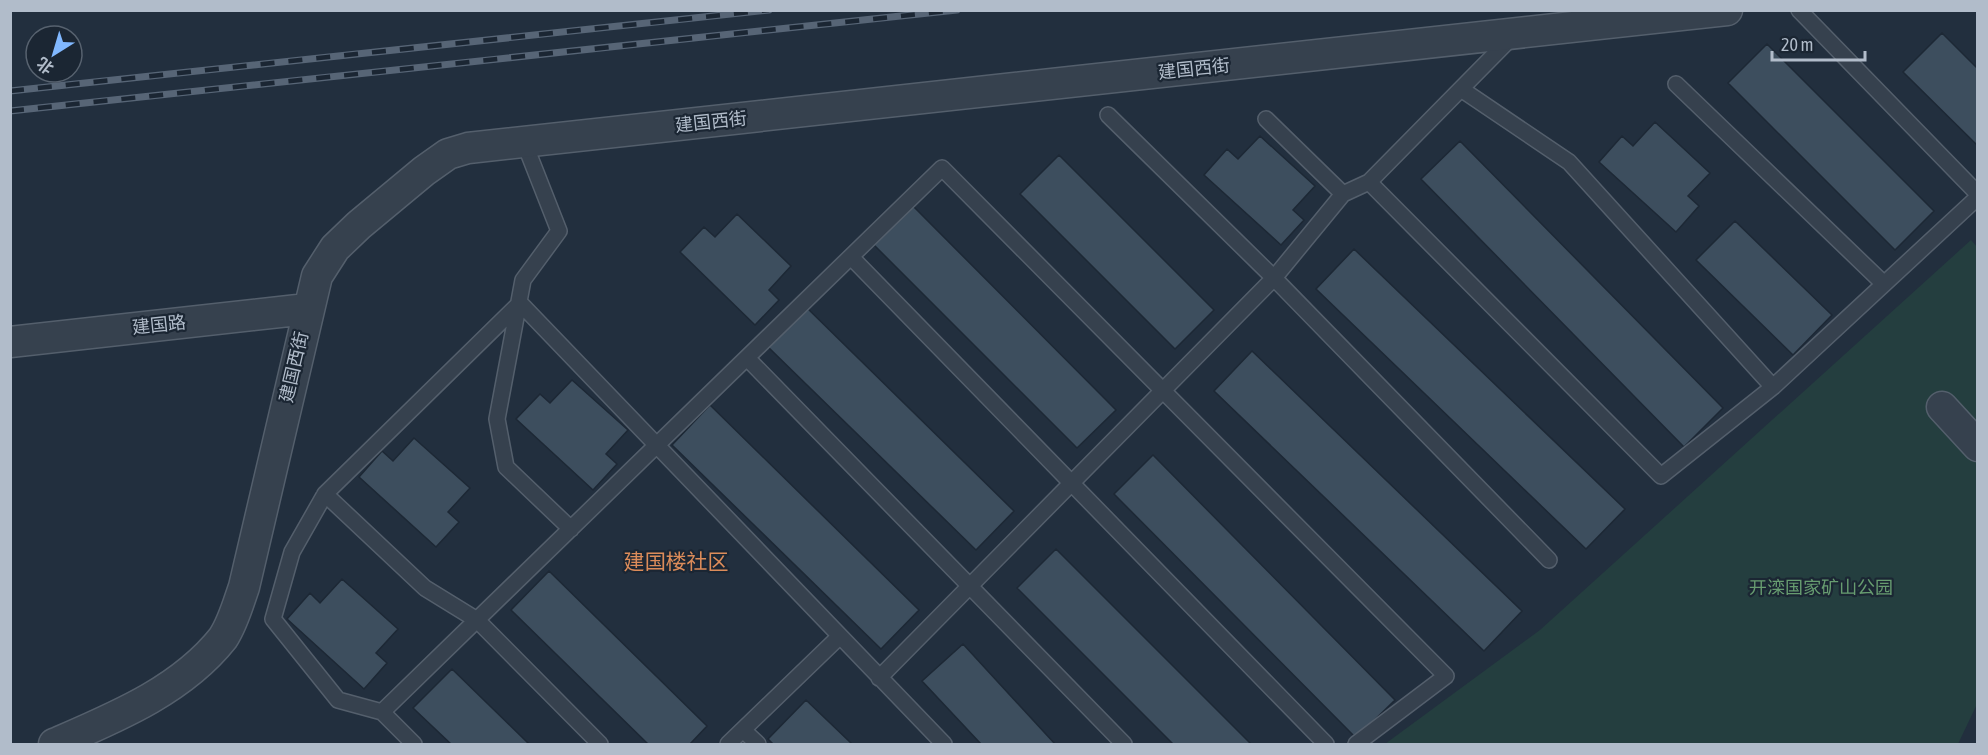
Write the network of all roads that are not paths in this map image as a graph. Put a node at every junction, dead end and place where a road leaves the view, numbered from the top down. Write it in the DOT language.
graph roads {
  1 [pos="1727,10"];
  2 [pos="1799,10"];
  3 [pos="1515,33"];
  4 [pos="1676,84"];
  5 [pos="1461,89"];
  6 [pos="1108,115"];
  7 [pos="1266,119"];
  8 [pos="524,142"];
  9 [pos="1370,182"];
  10 [pos="1343,194"];
  11 [pos="1977,196"];
  12 [pos="851,257"];
  13 [pos="1274,278"];
  14 [pos="1884,284"];
  15 [pos="519,303"];
  16 [pos="307,309"];
  17 [pos="10,342"];
  18 [pos="747,358"];
  19 [pos="1773,387"];
  20 [pos="1162,392"];
  21 [pos="1942,407"];
  22 [pos="657,446"];
  23 [pos="1977,446"];
  24 [pos="1071,484"];
  25 [pos="325,494"];
  26 [pos="571,529"];
  27 [pos="1549,560"];
  28 [pos="969,586"];
  29 [pos="477,620"];
  30 [pos="840,636"];
  31 [pos="879,678"];
  32 [pos="382,712"];
  33 [pos="744,730"];
  34 [pos="54,744"];
  35 [pos="414,744"];
  36 [pos="600,744"];
  37 [pos="728,744"];
  38 [pos="758,744"];
  39 [pos="944,744"];
  40 [pos="1124,744"];
  41 [pos="1326,744"];
  42 [pos="1356,744"];
  1 -- 3 [label="street, 建国西街"];
  2 -- 11 [label="lane"];
  3 -- 5 [label="lane"];
  3 -- 8 [label="street, 建国西街"];
  4 -- 14 [label="lane"];
  5 -- 9 [label="lane"];
  5 -- 19 [label="lane"];
  6 -- 13 [label="lane"];
  7 -- 10 [label="lane"];
  8 -- 15 [label="lane"];
  8 -- 16 [label="street, 建国西街"];
  9 -- 10 [label="lane"];
  9 -- 19 [label="lane"];
  10 -- 13 [label="lane"];
  11 -- 14 [label="lane"];
  12 -- 18 [label="lane"];
  12 -- 20 [label="lane"];
  12 -- 24 [label="lane"];
  13 -- 20 [label="lane"];
  13 -- 27 [label="lane"];
  14 -- 19 [label="lane"];
  15 -- 22 [label="lane"];
  15 -- 25 [label="lane"];
  15 -- 26 [label="lane"];
  16 -- 17 [label="street, 建国路"];
  16 -- 34 [label="street, 建国西街"];
  18 -- 22 [label="lane"];
  18 -- 28 [label="lane"];
  20 -- 24 [label="lane"];
  20 -- 42 [label="lane"];
  21 -- 23 [label="street"];
  22 -- 26 [label="lane"];
  22 -- 30 [label="lane"];
  24 -- 28 [label="lane"];
  24 -- 41 [label="lane"];
  25 -- 29 [label="lane"];
  25 -- 32 [label="lane"];
  26 -- 29 [label="lane"];
  28 -- 31 [label="lane"];
  28 -- 40 [label="lane"];
  29 -- 32 [label="lane"];
  29 -- 36 [label="lane"];
  30 -- 31 [label="lane"];
  30 -- 33 [label="lane"];
  31 -- 39 [label="lane"];
  32 -- 35 [label="lane"];
  33 -- 37 [label="lane"];
  33 -- 38 [label="lane"];
}
